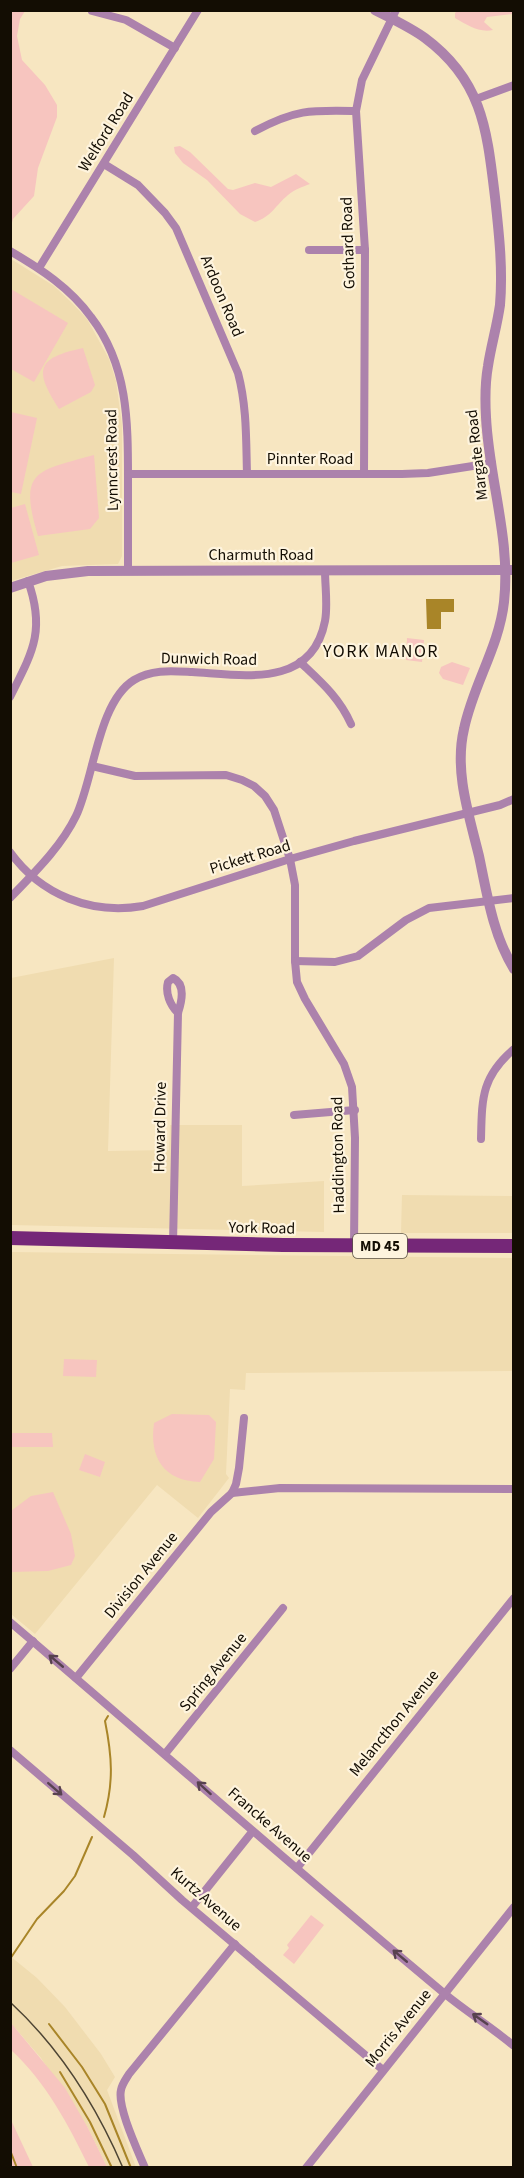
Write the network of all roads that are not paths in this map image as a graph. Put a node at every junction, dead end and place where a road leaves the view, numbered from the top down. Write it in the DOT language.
graph roads {
  1 [pos="198,10"];
  2 [pos="375,10"];
  3 [pos="92,11"];
  4 [pos="394,15"];
  5 [pos="175,48"];
  6 [pos="513,85"];
  7 [pos="476,99"];
  8 [pos="356,111"];
  9 [pos="255,130"];
  10 [pos="104,164"];
  11 [pos="309,250"];
  12 [pos="366,250"];
  13 [pos="10,251"];
  14 [pos="39,268"];
  15 [pos="492,463"];
  16 [pos="128,474"];
  17 [pos="247,474"];
  18 [pos="364,474"];
  19 [pos="128,570"];
  20 [pos="325,570"];
  21 [pos="510,570"];
  22 [pos="28,581"];
  23 [pos="10,588"];
  24 [pos="300,662"];
  25 [pos="10,697"];
  26 [pos="351,724"];
  27 [pos="92,766"];
  28 [pos="513,799"];
  29 [pos="469,813"];
  30 [pos="10,852"];
  31 [pos="290,859"];
  32 [pos="32,876"];
  33 [pos="10,898"];
  34 [pos="513,898"];
  35 [pos="489,900"];
  36 [pos="295,961"];
  37 [pos="513,969"];
  38 [pos="178,1013"];
  39 [pos="513,1049"];
  40 [pos="355,1110"];
  41 [pos="294,1115"];
  42 [pos="481,1139"];
  43 [pos="10,1238"];
  44 [pos="173,1243"];
  45 [pos="354,1245"];
  46 [pos="513,1246"];
  47 [pos="244,1418"];
  48 [pos="513,1489"];
  49 [pos="232,1493"];
  50 [pos="513,1598"];
  51 [pos="283,1608"];
  52 [pos="10,1622"];
  53 [pos="33,1641"];
  54 [pos="10,1669"];
  55 [pos="76,1678"];
  56 [pos="10,1750"];
  57 [pos="165,1754"];
  58 [pos="252,1832"];
  59 [pos="297,1868"];
  60 [pos="192,1907"];
  61 [pos="513,1907"];
  62 [pos="235,1944"];
  63 [pos="445,1994"];
  64 [pos="513,2046"];
  65 [pos="383,2070"];
  66 [pos="145,2168"];
  67 [pos="306,2168"];
  1 -- 5 [label="street, Welford Road"];
  2 -- 4 [label="street, Margate Road"];
  3 -- 5 [label="street"];
  4 -- 7 [label="street, Margate Road"];
  4 -- 8 [label="street, Gothard Road"];
  5 -- 10 [label="street, Welford Road"];
  6 -- 7 [label="street"];
  7 -- 15 [label="street, Margate Road"];
  8 -- 9 [label="street"];
  8 -- 12 [label="street, Gothard Road"];
  10 -- 14 [label="street, Welford Road"];
  10 -- 17 [label="street, Ardoon Road"];
  11 -- 12 [label="street"];
  12 -- 18 [label="street, Gothard Road"];
  13 -- 14 [label="street, Lynncrest Road"];
  14 -- 16 [label="street, Lynncrest Road"];
  15 -- 18 [label="street, Pinnter Road"];
  15 -- 21 [label="street, Margate Road"];
  16 -- 17 [label="street, Pinnter Road"];
  16 -- 19 [label="street, Lynncrest Road"];
  17 -- 18 [label="street, Pinnter Road"];
  19 -- 20 [label="street, Charmuth Road"];
  19 -- 22 [label="street, Charmuth Road"];
  20 -- 21 [label="street, Charmuth Road"];
  20 -- 24 [label="street, Dunwich Road"];
  21 -- 29 [label="street, Margate Road"];
  22 -- 23 [label="street, Charmuth Road"];
  22 -- 25 [label="street"];
  24 -- 26 [label="street"];
  24 -- 27 [label="street, Dunwich Road"];
  27 -- 31 [label="street, Haddington Road"];
  27 -- 32 [label="street, Dunwich Road"];
  28 -- 29 [label="street, Pickett Road"];
  29 -- 31 [label="street, Pickett Road"];
  29 -- 35 [label="street, Margate Road"];
  30 -- 32 [label="street, Pickett Road"];
  31 -- 32 [label="street, Pickett Road"];
  31 -- 36 [label="street, Haddington Road"];
  32 -- 33 [label="street, Dunwich Road"];
  34 -- 35 [label="street"];
  35 -- 36 [label="street"];
  35 -- 37 [label="street, Margate Road"];
  36 -- 40 [label="street, Haddington Road"];
  38 -- 44 [label="street, Howard Drive"];
  39 -- 42 [label="street"];
  40 -- 41 [label="street"];
  40 -- 45 [label="street, Haddington Road"];
  43 -- 44 [label="main road, York Road / MD 45"];
  44 -- 45 [label="main road, York Road / MD 45"];
  45 -- 46 [label="main road, York Road / MD 45"];
  47 -- 49 [label="street"];
  48 -- 49 [label="street"];
  49 -- 55 [label="street, Division Avenue"];
  50 -- 59 [label="street, Melancthon Avenue"];
  51 -- 57 [label="street, Spring Avenue"];
  52 -- 53 [label="street, Francke Avenue"];
  53 -- 54 [label="street"];
  55 -- 53 [label="street, Francke Avenue, one-way"];
  55 -- 57 [label="street, Francke Avenue"];
  56 -- 60 [label="street, Kurtz Avenue, one-way"];
  58 -- 57 [label="street, Francke Avenue, one-way"];
  58 -- 59 [label="street, Francke Avenue"];
  58 -- 60 [label="street"];
  63 -- 59 [label="street, Francke Avenue, one-way"];
  60 -- 62 [label="street, Kurtz Avenue"];
  61 -- 63 [label="street, Morris Avenue"];
  62 -- 65 [label="street, Kurtz Avenue"];
  62 -- 66 [label="street"];
  64 -- 63 [label="street, Francke Avenue, one-way"];
  63 -- 65 [label="street, Morris Avenue"];
  65 -- 67 [label="street, Morris Avenue"];
}
